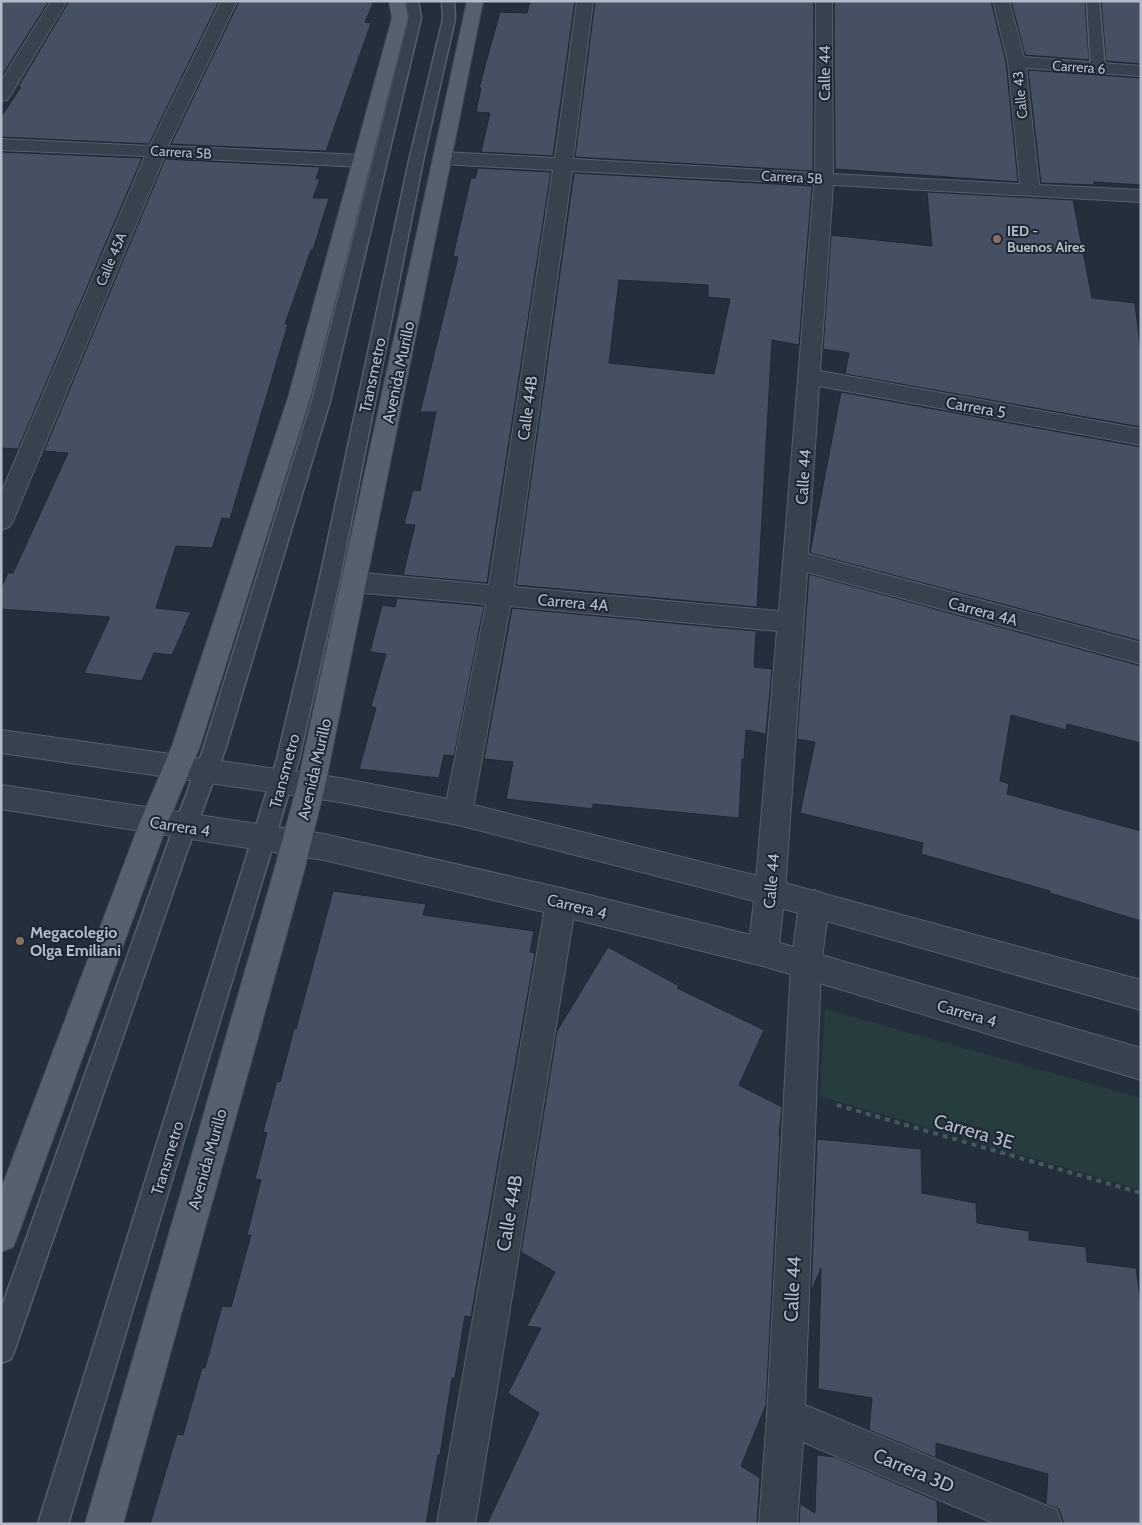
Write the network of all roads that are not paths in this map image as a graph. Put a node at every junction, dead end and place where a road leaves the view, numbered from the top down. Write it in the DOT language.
graph roads {
  1 [pos="59,1"];
  2 [pos="228,1"];
  3 [pos="397,1"];
  4 [pos="412,1"];
  5 [pos="448,1"];
  6 [pos="475,1"];
  7 [pos="585,1"];
  8 [pos="824,1"];
  9 [pos="1000,1"];
  10 [pos="1093,1"];
  11 [pos="1017,62"];
  12 [pos="1098,68"];
  13 [pos="1141,72"];
  14 [pos="1,96"];
  15 [pos="1,144"];
  16 [pos="157,151"];
  17 [pos="442,158"];
  18 [pos="361,161"];
  19 [pos="563,165"];
  20 [pos="824,179"];
  21 [pos="1030,190"];
  22 [pos="1141,196"];
  23 [pos="810,377"];
  24 [pos="1141,437"];
  25 [pos="1,521"];
  26 [pos="796,560"];
  27 [pos="354,582"];
  28 [pos="500,595"];
  29 [pos="791,622"];
  30 [pos="1141,654"];
  31 [pos="1,741"];
  32 [pos="178,766"];
  33 [pos="206,771"];
  34 [pos="282,782"];
  35 [pos="311,786"];
  36 [pos="1,797"];
  37 [pos="458,814"];
  38 [pos="154,822"];
  39 [pos="186,827"];
  40 [pos="281,841"];
  41 [pos="770,892"];
  42 [pos="561,902"];
  43 [pos="814,904"];
  44 [pos="763,952"];
  45 [pos="806,966"];
  46 [pos="1141,995"];
  47 [pos="1141,1064"];
  48 [pos="1,1235"];
  49 [pos="1,1349"];
  50 [pos="786,1416"];
  51 [pos="54,1524"];
  52 [pos="104,1524"];
  53 [pos="456,1524"];
  54 [pos="778,1524"];
  55 [pos="1043,1524"];
  1 -- 14 [label="street"];
  2 -- 16 [label="street, Calle 45A"];
  3 -- 18 [label="main road"];
  4 -- 33 [label="lane"];
  5 -- 34 [label="lane, Transmetro"];
  6 -- 17 [label="main road, Avenida Murillo"];
  7 -- 19 [label="street, Calle 44B"];
  8 -- 20 [label="street, Calle 44"];
  9 -- 11 [label="street, Calle 43"];
  10 -- 12 [label="lane"];
  11 -- 12 [label="street, Carrera 6"];
  11 -- 21 [label="street, Calle 43"];
  12 -- 13 [label="street, Carrera 6"];
  15 -- 16 [label="street, Carrera 5B"];
  16 -- 18 [label="street, Carrera 5B"];
  16 -- 25 [label="street, Calle 45A"];
  17 -- 19 [label="street, Carrera 5B"];
  17 -- 27 [label="main road, Avenida Murillo"];
  18 -- 32 [label="main road"];
  19 -- 20 [label="street, Carrera 5B"];
  19 -- 28 [label="street, Calle 44B"];
  20 -- 21 [label="street, Carrera 5B"];
  20 -- 23 [label="street, Calle 44"];
  21 -- 22 [label="street, Carrera 5B"];
  23 -- 24 [label="street, Carrera 5"];
  23 -- 26 [label="street, Calle 44"];
  26 -- 29 [label="street, Calle 44"];
  26 -- 30 [label="street, Carrera 4A"];
  27 -- 28 [label="street, Carrera 4A"];
  27 -- 35 [label="main road, Avenida Murillo"];
  28 -- 29 [label="street, Carrera 4A"];
  28 -- 37 [label="street, Calle 44B"];
  29 -- 41 [label="street, Calle 44"];
  31 -- 32 [label="street"];
  32 -- 33 [label="street"];
  32 -- 38 [label="main road"];
  33 -- 34 [label="street"];
  33 -- 39 [label="lane"];
  34 -- 35 [label="street"];
  34 -- 40 [label="lane, Transmetro"];
  35 -- 37 [label="street"];
  35 -- 40 [label="main road, Avenida Murillo"];
  36 -- 38 [label="street, Carrera 4"];
  37 -- 41 [label="street"];
  38 -- 39 [label="street, Carrera 4"];
  38 -- 48 [label="main road"];
  39 -- 40 [label="street, Carrera 4"];
  39 -- 49 [label="lane"];
  40 -- 42 [label="street, Carrera 4"];
  40 -- 51 [label="lane, Transmetro"];
  40 -- 52 [label="main road, Avenida Murillo"];
  41 -- 43 [label="street"];
  41 -- 44 [label="street, Calle 44"];
  42 -- 44 [label="street, Carrera 4"];
  42 -- 53 [label="street, Calle 44B"];
  43 -- 45 [label="street, Calle 44"];
  43 -- 46 [label="street"];
  44 -- 45 [label="street, Carrera 4"];
  45 -- 47 [label="street, Carrera 4"];
  45 -- 50 [label="street, Calle 44"];
  50 -- 54 [label="street, Calle 44"];
  50 -- 55 [label="street, Carrera 3D"];
}
